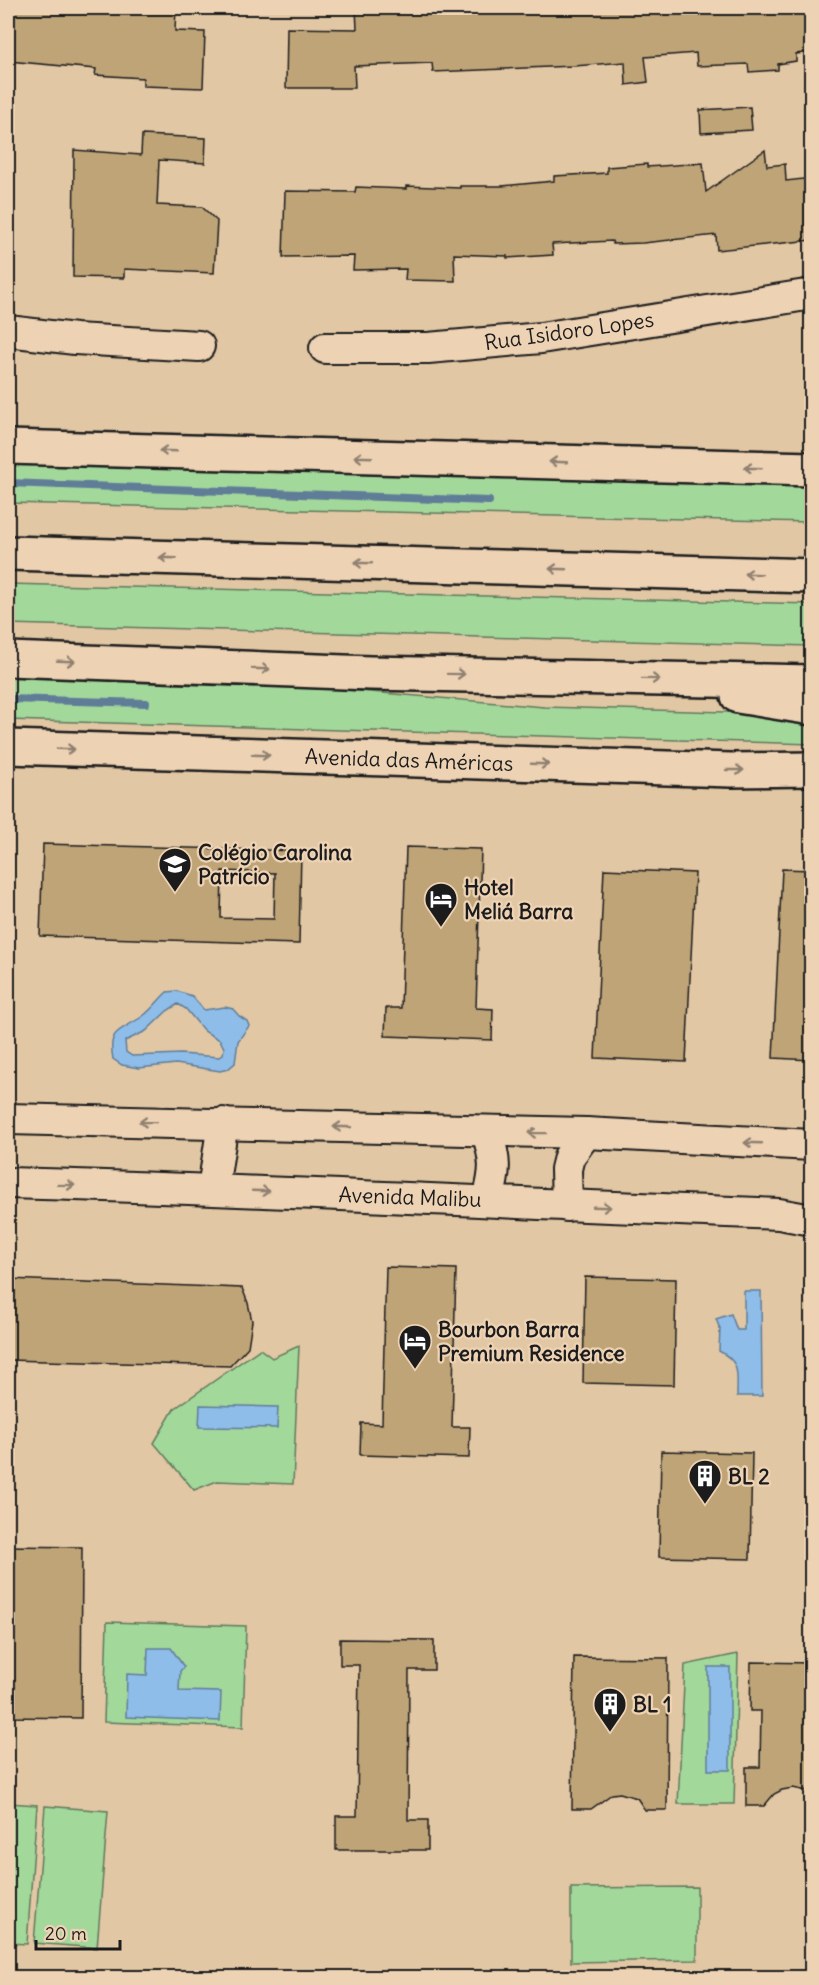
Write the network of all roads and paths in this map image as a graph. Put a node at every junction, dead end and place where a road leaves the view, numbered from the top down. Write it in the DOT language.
graph roads {
  1 [pos="812,294"];
  2 [pos="8,331"];
  3 [pos="199,346"];
  4 [pos="325,348"];
  5 [pos="8,447"];
  6 [pos="812,469"];
  7 [pos="8,554"];
  8 [pos="812,576"];
  9 [pos="8,659"];
  10 [pos="694,680"];
  11 [pos="812,682"];
  12 [pos="812,708"];
  13 [pos="8,747"];
  14 [pos="812,769"];
  15 [pos="8,1119"];
  16 [pos="223,1123"];
  17 [pos="487,1132"];
  18 [pos="586,1133"];
  19 [pos="812,1146"];
  20 [pos="8,1183"];
  21 [pos="213,1189"];
  22 [pos="488,1200"];
  23 [pos="567,1206"];
  24 [pos="812,1220"];
  1 -- 4 [label="street, Rua Isidoro Lopes"];
  2 -- 3 [label="street"];
  6 -- 5 [label="main road, one-way"];
  8 -- 7 [label="main road, one-way"];
  9 -- 10 [label="main road, one-way"];
  10 -- 11 [label="main road"];
  10 -- 12 [label="main road"];
  13 -- 14 [label="main road, Avenida das Américas, one-way"];
  16 -- 15 [label="street, one-way"];
  17 -- 16 [label="street, one-way"];
  16 -- 21 [label="street"];
  18 -- 17 [label="street, one-way"];
  17 -- 22 [label="street"];
  19 -- 18 [label="street, one-way"];
  18 -- 23 [label="street"];
  20 -- 21 [label="street, Avenida Malibu, one-way"];
  21 -- 22 [label="street, Avenida Malibu, one-way"];
  22 -- 23 [label="street, Avenida Malibu"];
  23 -- 24 [label="street, Avenida Malibu, one-way"];
}
